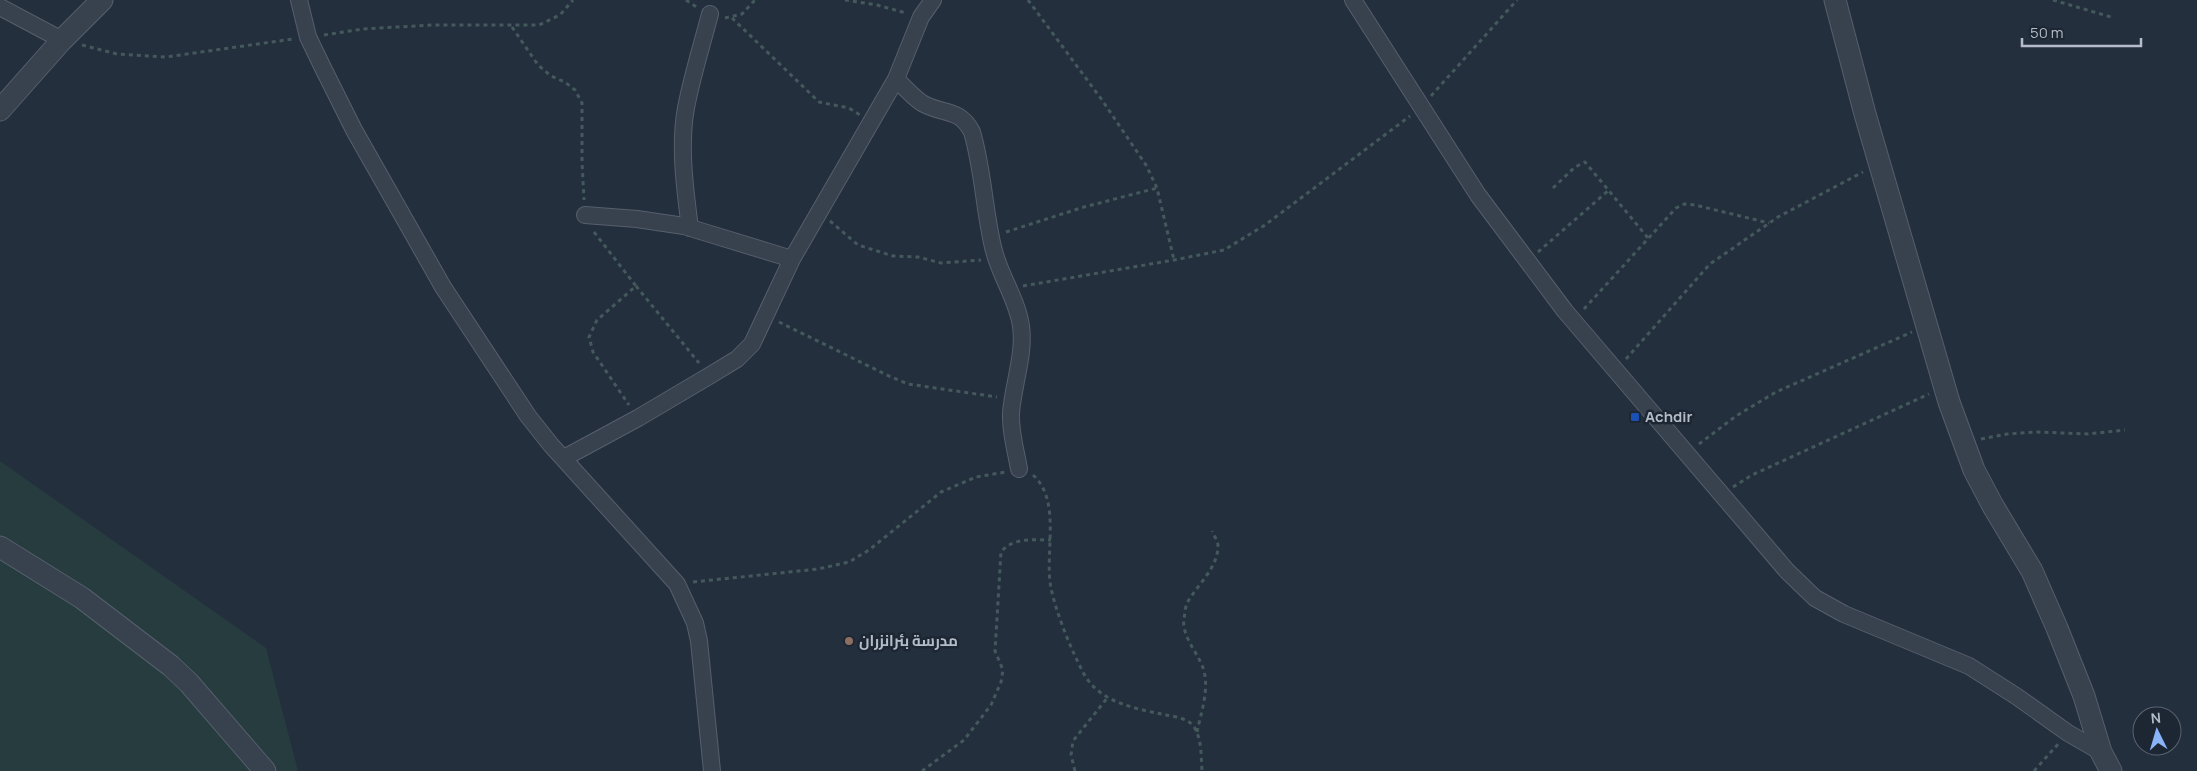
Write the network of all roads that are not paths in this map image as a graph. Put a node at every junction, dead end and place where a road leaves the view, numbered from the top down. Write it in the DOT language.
graph roads {
  1 [pos="6,0"];
  2 [pos="102,0"];
  3 [pos="300,0"];
  4 [pos="933,0"];
  5 [pos="1353,0"];
  6 [pos="1835,0"];
  7 [pos="0,7"];
  8 [pos="710,14"];
  9 [pos="62,40"];
  10 [pos="896,79"];
  11 [pos="0,110"];
  12 [pos="586,215"];
  13 [pos="690,228"];
  14 [pos="792,260"];
  15 [pos="564,458"];
  16 [pos="1019,469"];
  17 [pos="0,547"];
  18 [pos="2101,752"];
  19 [pos="264,771"];
  20 [pos="712,771"];
  21 [pos="2111,771"];
  1 -- 7 [label="street"];
  2 -- 9 [label="street"];
  3 -- 15 [label="street"];
  4 -- 10 [label="street"];
  5 -- 18 [label="street"];
  6 -- 18 [label="street"];
  7 -- 9 [label="street"];
  8 -- 13 [label="street"];
  9 -- 11 [label="street"];
  10 -- 14 [label="street"];
  10 -- 16 [label="street"];
  12 -- 13 [label="street"];
  13 -- 14 [label="street"];
  14 -- 15 [label="street"];
  15 -- 20 [label="street"];
  17 -- 19 [label="street"];
  18 -- 21 [label="street"];
}
